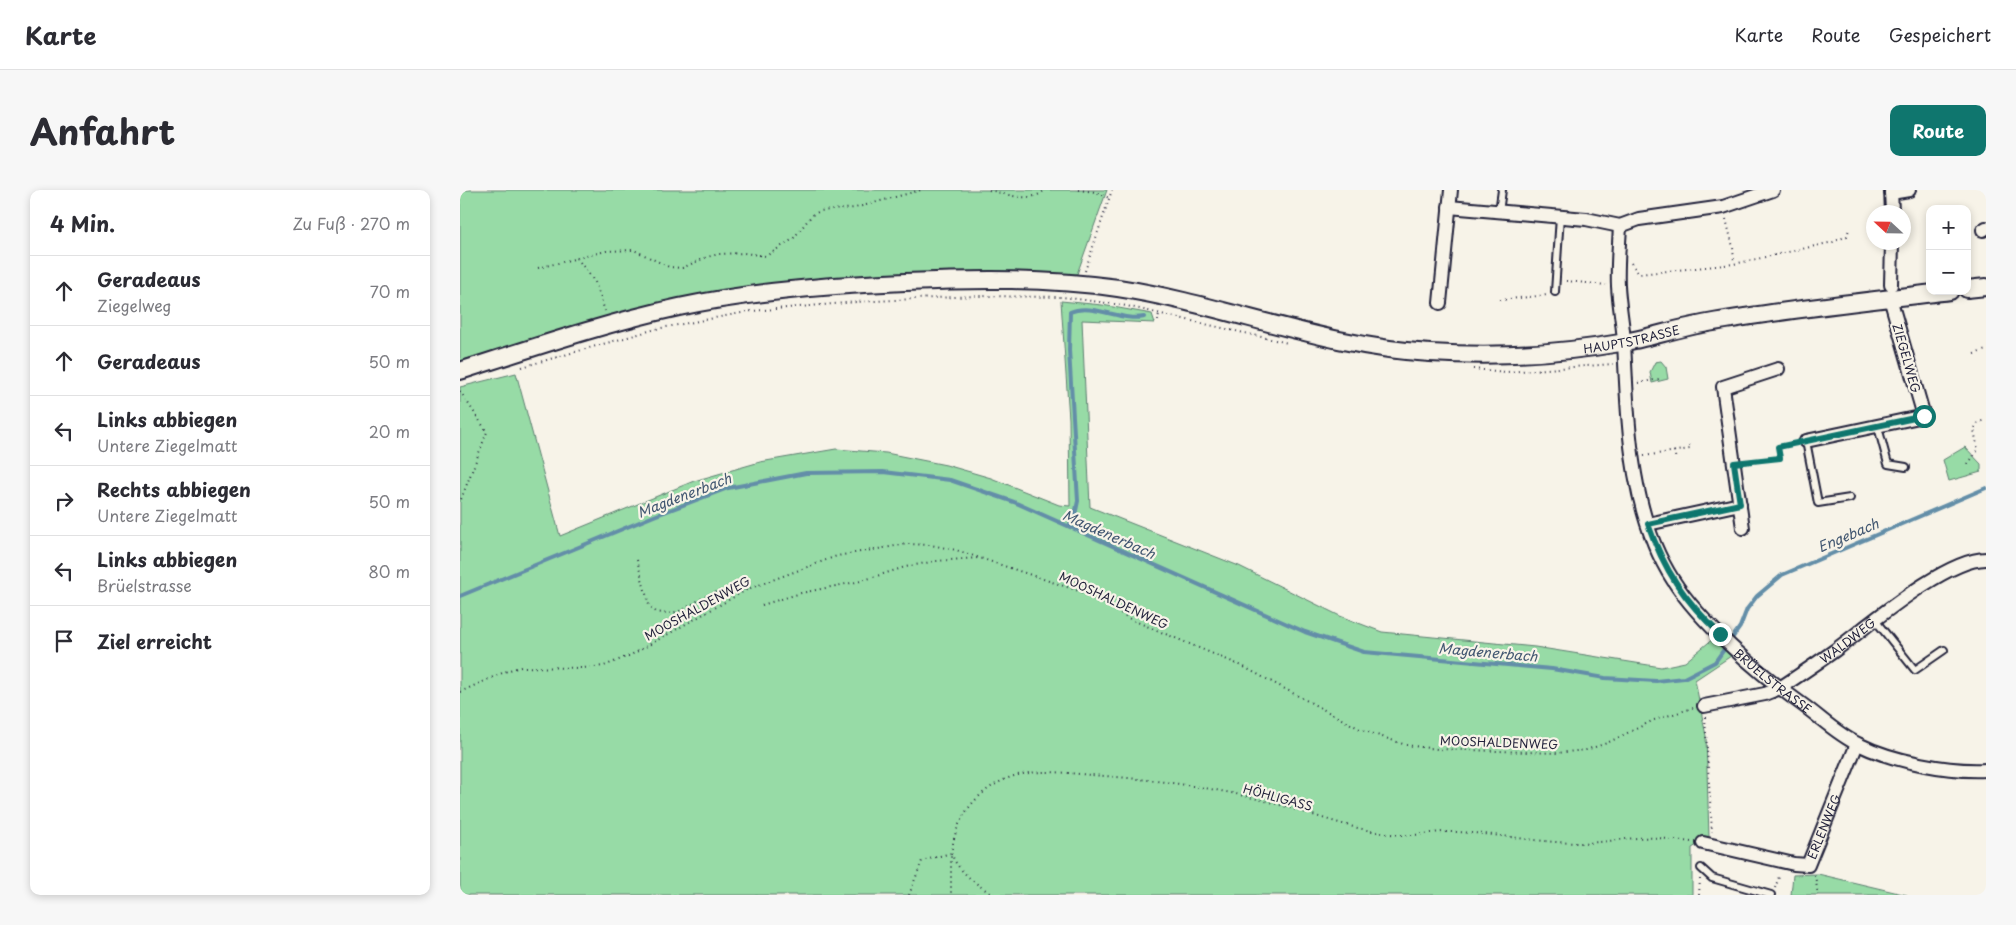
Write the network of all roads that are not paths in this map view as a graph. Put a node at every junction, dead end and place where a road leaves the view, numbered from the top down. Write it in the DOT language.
graph roads {
  1 [pos="1451,190"];
  2 [pos="1502,190"];
  3 [pos="1773,190"];
  4 [pos="1909,190"];
  5 [pos="1891,191"];
  6 [pos="1892,205"];
  7 [pos="1449,207"];
  8 [pos="1499,212"];
  9 [pos="1560,216"];
  10 [pos="1620,226"];
  11 [pos="1892,250"];
  12 [pos="1986,287"];
  13 [pos="1971,289"];
  14 [pos="1926,291"];
  15 [pos="1555,292"];
  16 [pos="1890,292"];
  17 [pos="1440,303"];
  18 [pos="1624,342"];
  19 [pos="1778,369"];
  20 [pos="460,371"];
  21 [pos="1878,427"];
  22 [pos="1806,441"];
  23 [pos="1906,467"];
  24 [pos="1850,498"];
  25 [pos="1740,504"];
  26 [pos="1648,524"];
  27 [pos="1743,528"];
  28 [pos="1986,559"];
  29 [pos="1875,620"];
  30 [pos="1944,650"];
  31 [pos="1780,688"];
  32 [pos="1704,706"];
  33 [pos="1857,744"];
  34 [pos="1986,770"];
  35 [pos="1708,844"];
  36 [pos="1701,868"];
  37 [pos="1771,895"];
  1 -- 7 [label="street"];
  2 -- 8 [label="lane"];
  3 -- 10 [label="street"];
  4 -- 5 [label="street"];
  5 -- 6 [label="street"];
  7 -- 8 [label="street"];
  7 -- 17 [label="street"];
  8 -- 9 [label="street"];
  9 -- 10 [label="street"];
  9 -- 15 [label="lane"];
  10 -- 18 [label="street, BRÜELSTRASSE"];
  11 -- 16 [label="street"];
  12 -- 13 [label="main road"];
  14 -- 16 [label="main road, HAUPTSTRASSE"];
  16 -- 18 [label="main road, HAUPTSTRASSE"];
  16 -- 21 [label="street, ZIEGELWEG"];
  18 -- 20 [label="main road, HAUPTSTRASSE"];
  18 -- 26 [label="street, BRÜELSTRASSE"];
  19 -- 25 [label="street"];
  21 -- 22 [label="street, ZIEGELWEG"];
  21 -- 23 [label="lane"];
  22 -- 24 [label="lane"];
  25 -- 26 [label="street"];
  25 -- 27 [label="street"];
  26 -- 31 [label="street, BRÜELSTRASSE"];
  28 -- 29 [label="street, WALDWEG"];
  29 -- 30 [label="lane"];
  29 -- 31 [label="street, WALDWEG"];
  31 -- 32 [label="street, WALDWEG"];
  31 -- 33 [label="street, BRÜELSTRASSE"];
  33 -- 34 [label="street, BRÜELSTRASSE"];
  33 -- 35 [label="street, ERLENWEG"];
  36 -- 37 [label="lane"];
}
